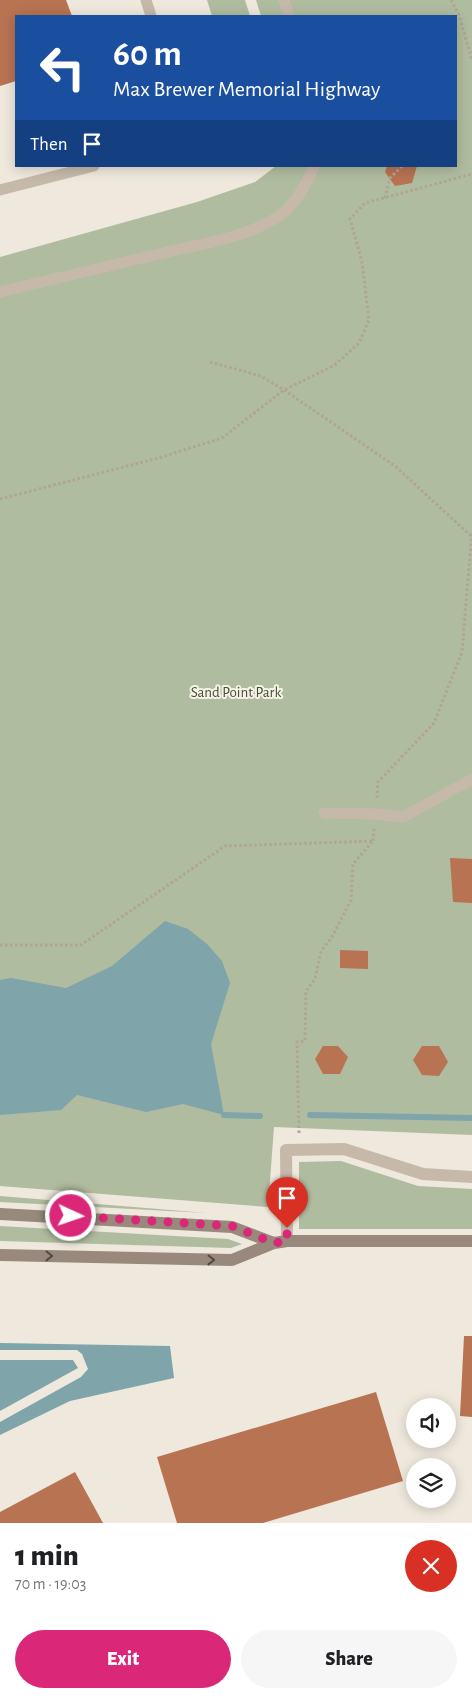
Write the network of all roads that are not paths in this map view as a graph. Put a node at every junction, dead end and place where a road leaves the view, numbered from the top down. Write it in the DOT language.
graph roads {
  1 [pos="146,0"];
  2 [pos="284,0"];
  3 [pos="151,15"];
  4 [pos="289,15"];
  5 [pos="90,167"];
  6 [pos="314,167"];
  7 [pos="0,190"];
  8 [pos="0,292"];
  9 [pos="472,779"];
  10 [pos="324,813"];
  11 [pos="472,1177"];
  12 [pos="0,1214"];
  13 [pos="287,1241"];
  14 [pos="472,1241"];
  15 [pos="274,1243"];
  16 [pos="0,1255"];
  1 -- 3 [label="lane"];
  2 -- 4 [label="lane"];
  5 -- 7 [label="lane"];
  6 -- 8 [label="lane"];
  9 -- 10 [label="lane"];
  11 -- 13 [label="street"];
  12 -- 15 [label="main road"];
  13 -- 14 [label="main road"];
  13 -- 15 [label="main road"];
  16 -- 15 [label="main road, one-way"];
}
